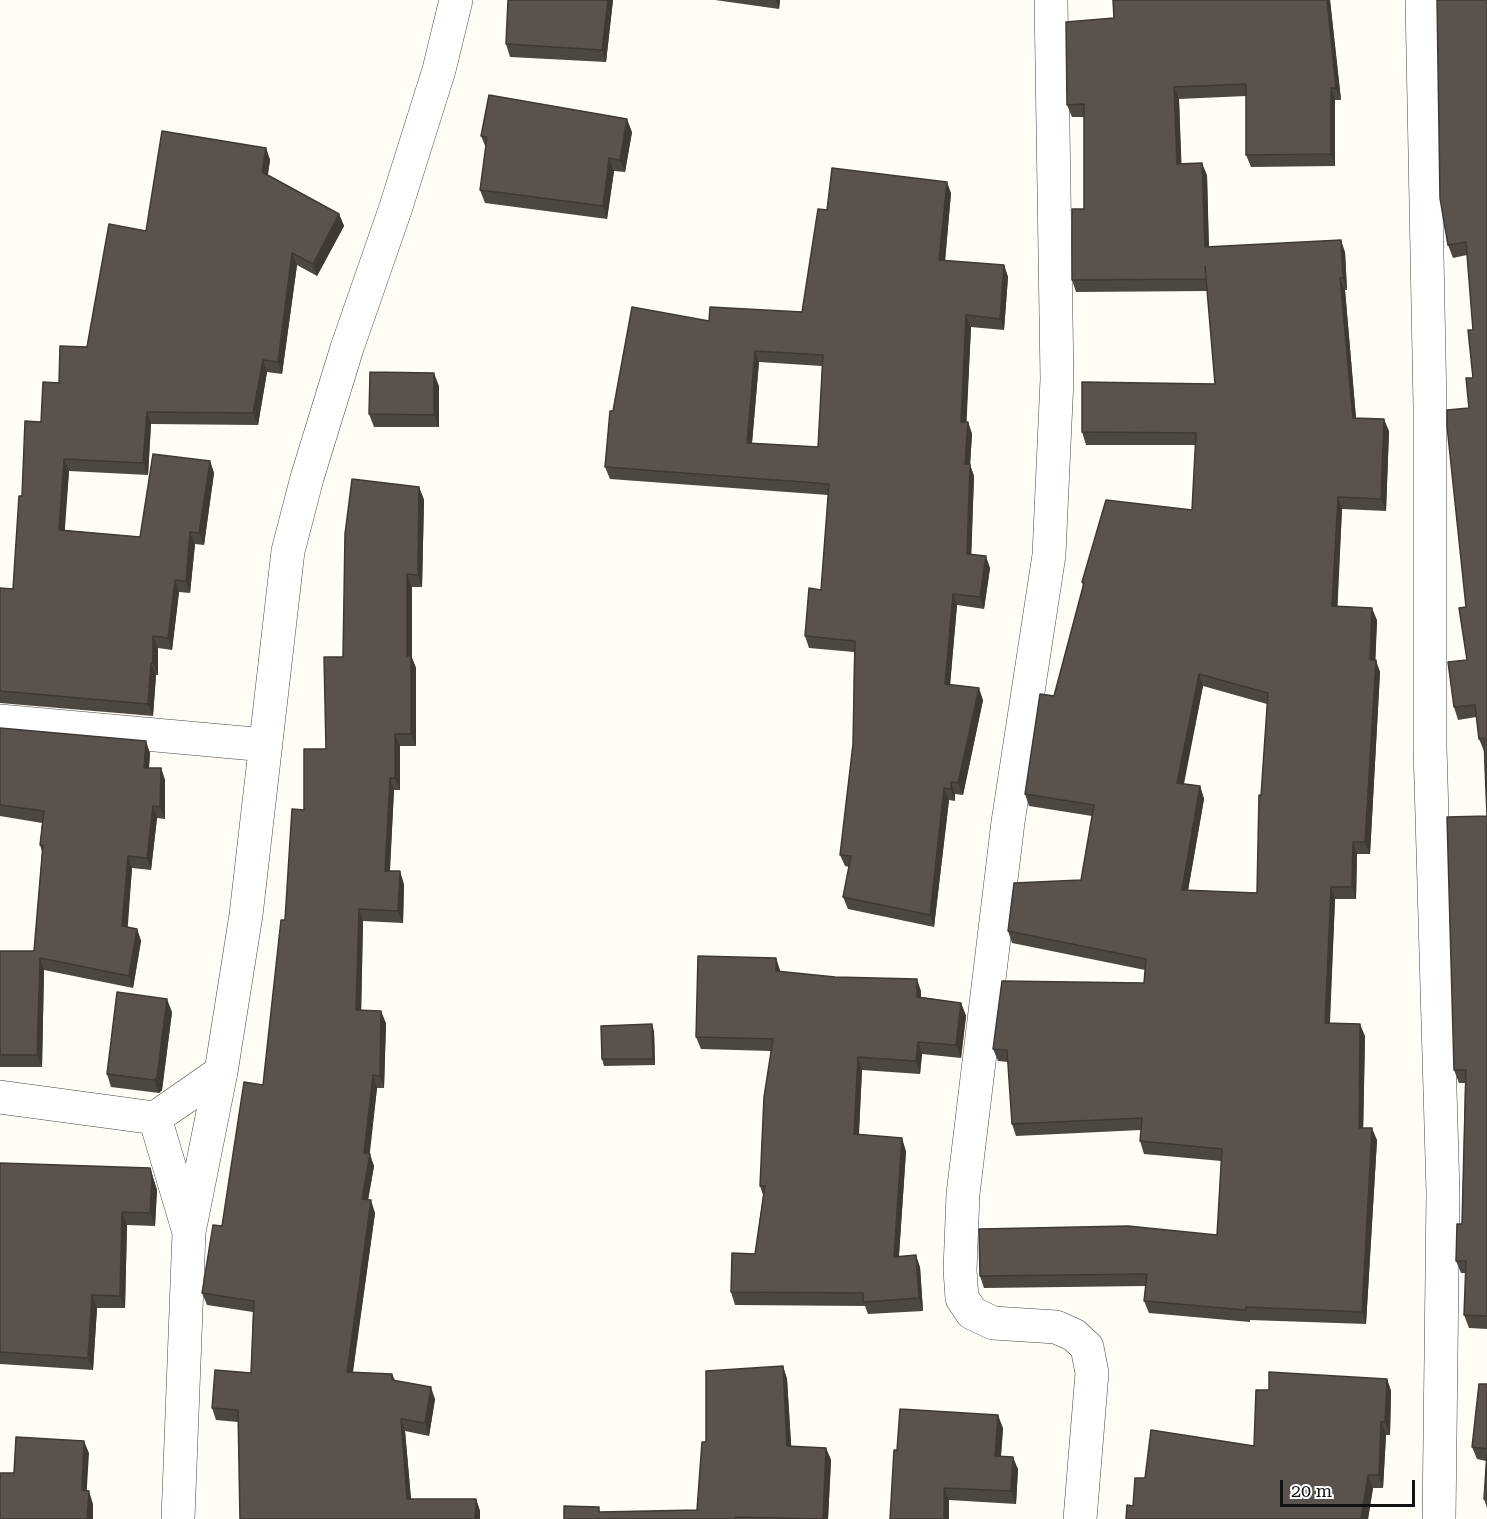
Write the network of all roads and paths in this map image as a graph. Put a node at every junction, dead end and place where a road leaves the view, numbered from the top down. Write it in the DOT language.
graph roads {
  1 [pos="456,0"];
  2 [pos="1051,0"];
  3 [pos="1422,0"];
  4 [pos="0,721"];
  5 [pos="267,745"];
  6 [pos="221,1072"];
  7 [pos="0,1097"];
  8 [pos="155,1118"];
  9 [pos="189,1232"];
  10 [pos="178,1519"];
  11 [pos="1080,1519"];
  12 [pos="1439,1519"];
  1 -- 5 [label="street"];
  2 -- 11 [label="street"];
  3 -- 12 [label="street"];
  4 -- 5 [label="street"];
  5 -- 6 [label="street"];
  6 -- 8 [label="street"];
  6 -- 9 [label="street"];
  7 -- 8 [label="street"];
  8 -- 9 [label="street"];
  9 -- 10 [label="street"];
}
